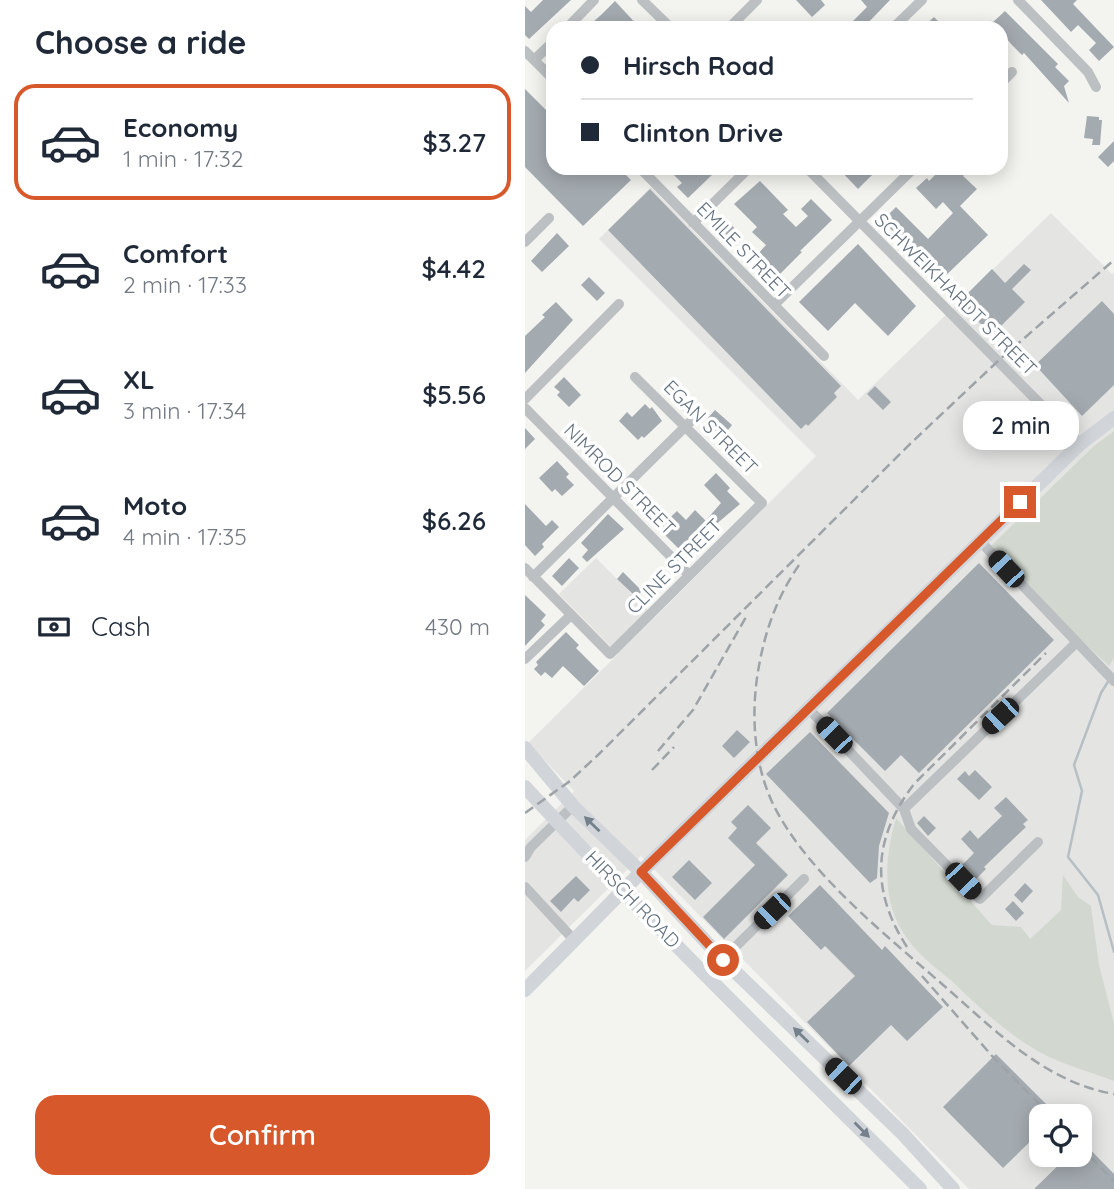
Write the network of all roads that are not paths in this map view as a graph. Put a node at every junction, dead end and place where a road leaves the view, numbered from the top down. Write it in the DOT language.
graph roads {
  1 [pos="594,0"];
  2 [pos="642,0"];
  3 [pos="757,0"];
  4 [pos="922,0"];
  5 [pos="1018,0"];
  6 [pos="574,21"];
  7 [pos="664,21"];
  8 [pos="736,21"];
  9 [pos="900,21"];
  10 [pos="546,49"];
  11 [pos="525,51"];
  12 [pos="534,61"];
  13 [pos="546,72"];
  14 [pos="1012,72"];
  15 [pos="1008,76"];
  16 [pos="1096,87"];
  17 [pos="647,175"];
  18 [pos="742,175"];
  19 [pos="814,175"];
  20 [pos="907,175"];
  21 [pos="549,218"];
  22 [pos="859,222"];
  23 [pos="693,223"];
  24 [pos="525,242"];
  25 [pos="619,304"];
  26 [pos="774,305"];
  27 [pos="824,356"];
  28 [pos="635,377"];
  29 [pos="525,399"];
  30 [pos="525,408"];
  31 [pos="1114,418"];
  32 [pos="688,424"];
  33 [pos="1080,444"];
  34 [pos="613,498"];
  35 [pos="762,503"];
  36 [pos="980,541"];
  37 [pos="525,568"];
  38 [pos="689,575"];
  39 [pos="533,577"];
  40 [pos="571,615"];
  41 [pos="1079,646"];
  42 [pos="525,659"];
  43 [pos="1114,681"];
  44 [pos="809,709"];
  45 [pos="525,748"];
  46 [pos="525,787"];
  47 [pos="573,806"];
  48 [pos="904,809"];
  49 [pos="556,822"];
  50 [pos="1038,842"];
  51 [pos="525,857"];
  52 [pos="641,872"];
  53 [pos="804,879"];
  54 [pos="525,887"];
  55 [pos="624,890"];
  56 [pos="574,940"];
  57 [pos="723,960"];
  58 [pos="707,975"];
  59 [pos="525,990"];
  60 [pos="920,1189"];
  61 [pos="953,1189"];
  1 -- 6 [label="street"];
  2 -- 7 [label="street"];
  3 -- 8 [label="street"];
  4 -- 9 [label="street"];
  5 -- 16 [label="street"];
  10 -- 12 [label="street"];
  11 -- 12 [label="street"];
  12 -- 13 [label="street"];
  14 -- 15 [label="street"];
  17 -- 23 [label="street, EMILE STREET"];
  18 -- 23 [label="street"];
  19 -- 22 [label="street, SCHWEIKHARDT STREET"];
  20 -- 22 [label="street"];
  21 -- 24 [label="street"];
  22 -- 26 [label="street"];
  22 -- 33 [label="street, SCHWEIKHARDT STREET"];
  23 -- 26 [label="street, EMILE STREET"];
  25 -- 29 [label="street"];
  26 -- 27 [label="street, EMILE STREET"];
  28 -- 32 [label="street, EGAN STREET"];
  30 -- 34 [label="street, NIMROD STREET"];
  31 -- 33 [label="main road"];
  32 -- 34 [label="street"];
  32 -- 35 [label="street, EGAN STREET"];
  33 -- 36 [label="main road"];
  34 -- 38 [label="street, NIMROD STREET"];
  34 -- 39 [label="street"];
  35 -- 38 [label="street, CLINE STREET"];
  36 -- 41 [label="street"];
  36 -- 44 [label="main road"];
  37 -- 39 [label="street"];
  38 -- 40 [label="street, CLINE STREET"];
  39 -- 40 [label="street"];
  40 -- 42 [label="street"];
  41 -- 43 [label="street"];
  41 -- 48 [label="street"];
  44 -- 48 [label="street"];
  44 -- 52 [label="main road"];
  45 -- 47 [label="main road, HIRSCH ROAD"];
  46 -- 49 [label="main road, HIRSCH ROAD"];
  47 -- 49 [label="street"];
  52 -- 47 [label="main road, HIRSCH ROAD, one-way"];
  48 -- 50 [label="street"];
  49 -- 51 [label="street"];
  49 -- 55 [label="main road, HIRSCH ROAD"];
  52 -- 55 [label="main road"];
  52 -- 57 [label="main road, HIRSCH ROAD"];
  53 -- 57 [label="street"];
  54 -- 56 [label="street"];
  55 -- 56 [label="main road"];
  55 -- 58 [label="main road, HIRSCH ROAD"];
  56 -- 59 [label="main road"];
  57 -- 58 [label="street"];
  61 -- 57 [label="main road, HIRSCH ROAD, one-way"];
  58 -- 60 [label="main road, HIRSCH ROAD, one-way"];
}
